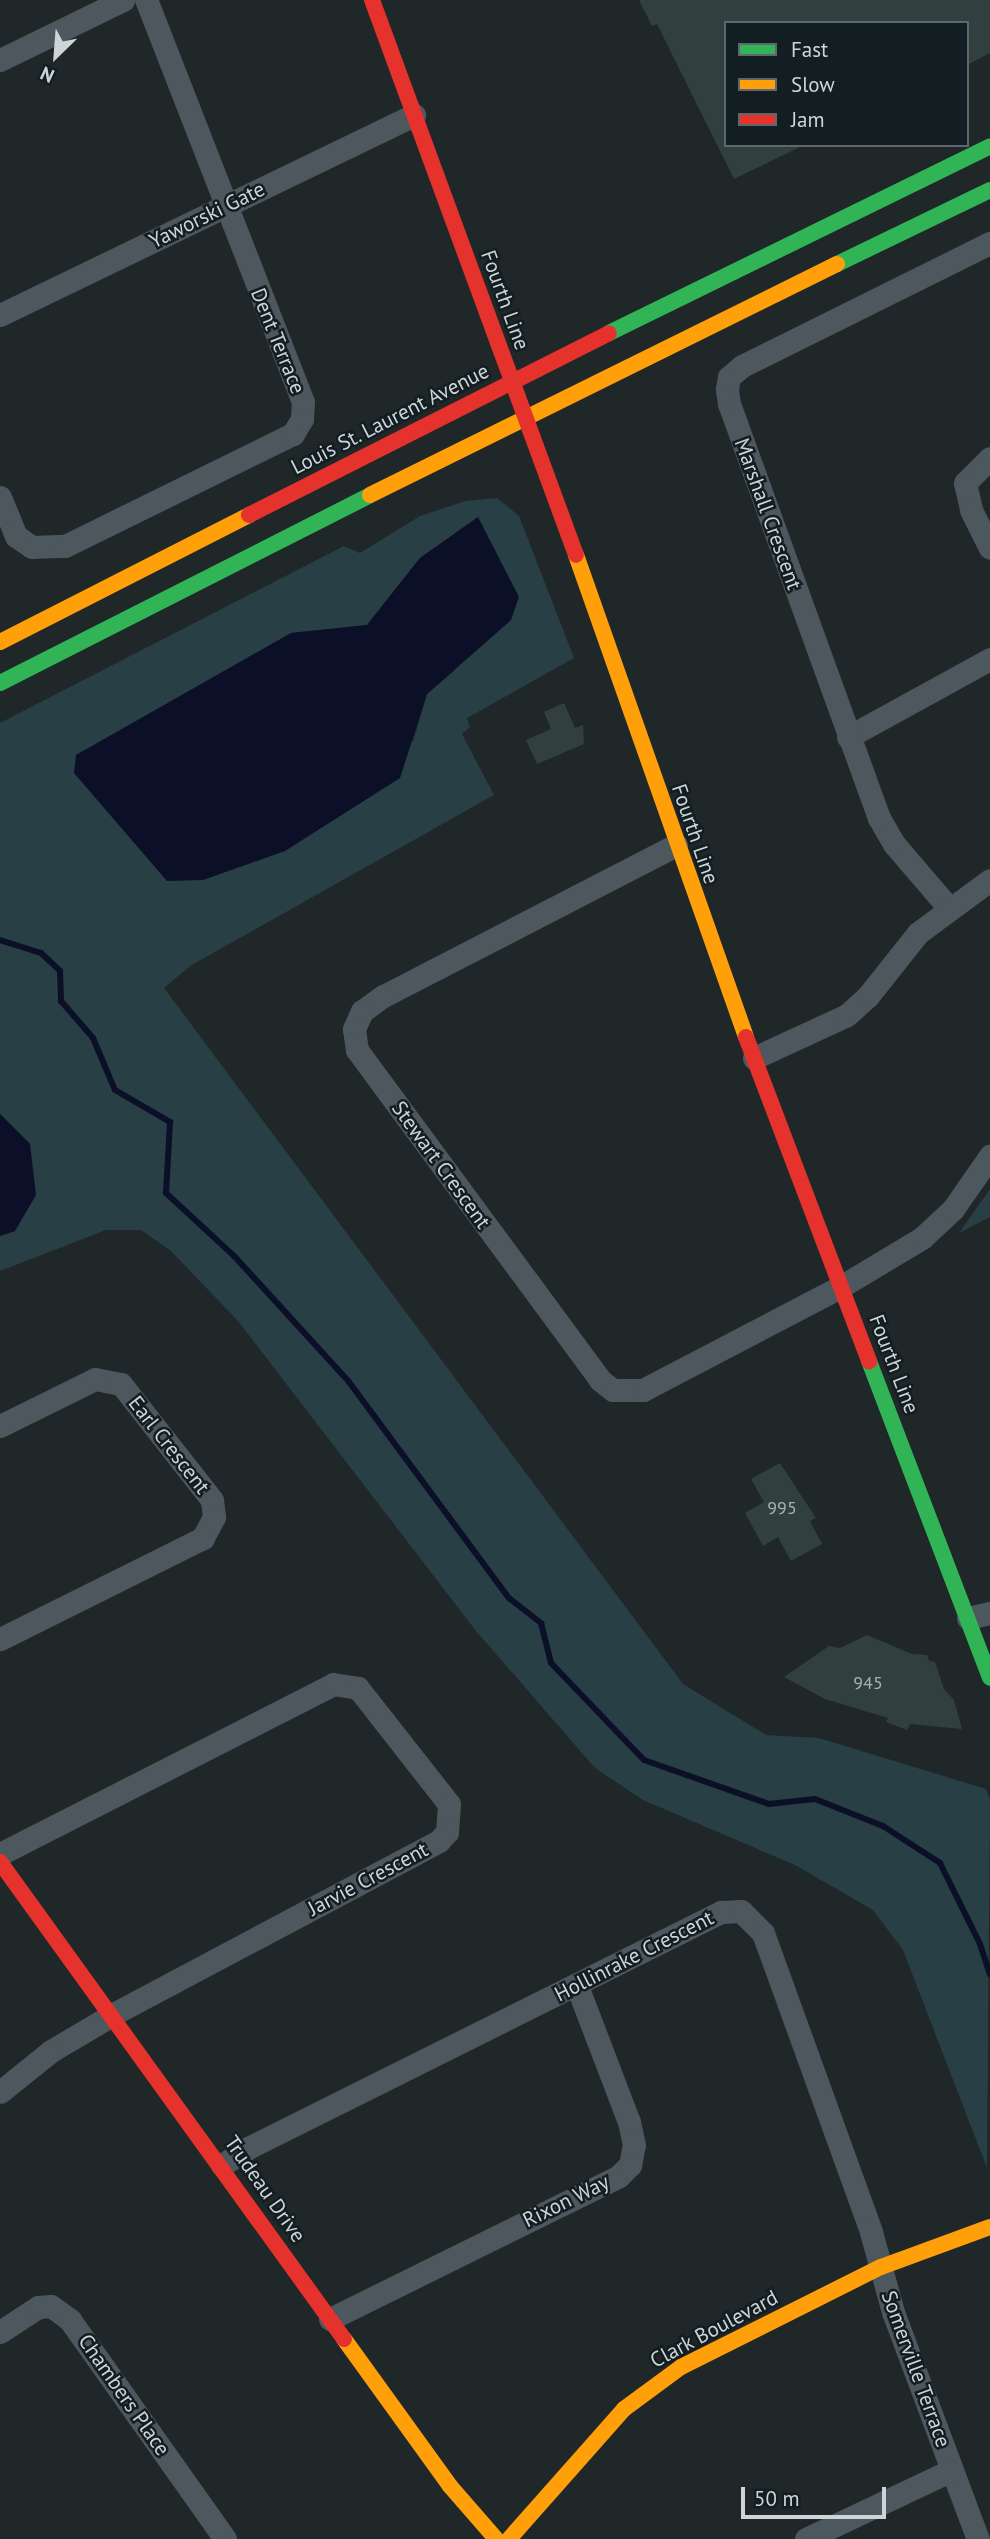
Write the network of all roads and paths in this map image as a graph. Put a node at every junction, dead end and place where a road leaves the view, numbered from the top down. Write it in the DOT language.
graph roads {
  1 [pos="122,0"];
  2 [pos="146,0"];
  3 [pos="372,0"];
  4 [pos="0,60"];
  5 [pos="414,115"];
  6 [pos="990,146"];
  7 [pos="990,190"];
  8 [pos="225,207"];
  9 [pos="990,243"];
  10 [pos="0,316"];
  11 [pos="512,381"];
  12 [pos="525,416"];
  13 [pos="990,458"];
  14 [pos="0,496"];
  15 [pos="990,548"];
  16 [pos="0,642"];
  17 [pos="990,659"];
  18 [pos="0,683"];
  19 [pos="848,737"];
  20 [pos="676,845"];
  21 [pos="990,880"];
  22 [pos="948,907"];
  23 [pos="754,1058"];
  24 [pos="990,1156"];
  25 [pos="842,1286"];
  26 [pos="0,1426"];
  27 [pos="979,1616"];
  28 [pos="0,1639"];
  29 [pos="990,1678"];
  30 [pos="0,1854"];
  31 [pos="0,1862"];
  32 [pos="577,1986"];
  33 [pos="112,2015"];
  34 [pos="0,2092"];
  35 [pos="222,2165"];
  36 [pos="990,2227"];
  37 [pos="881,2267"];
  38 [pos="330,2319"];
  39 [pos="0,2332"];
  40 [pos="951,2470"];
  41 [pos="225,2539"];
  42 [pos="496,2539"];
  43 [pos="509,2539"];
  44 [pos="806,2539"];
  45 [pos="978,2539"];
  1 -- 4 [label="street"];
  2 -- 8 [label="street, Dent Terrace"];
  3 -- 5 [label="main road, Fourth Line"];
  5 -- 8 [label="street, Yaworski Gate"];
  5 -- 11 [label="main road, Fourth Line"];
  6 -- 11 [label="main road, Louis St. Laurent Avenue"];
  7 -- 12 [label="main road"];
  8 -- 10 [label="street, Yaworski Gate"];
  8 -- 14 [label="street, Dent Terrace"];
  9 -- 19 [label="street, Marshall Crescent"];
  11 -- 12 [label="main road, Fourth Line"];
  11 -- 16 [label="main road, Louis St. Laurent Avenue"];
  12 -- 18 [label="main road"];
  12 -- 20 [label="main road, Fourth Line"];
  13 -- 15 [label="street"];
  17 -- 19 [label="street"];
  19 -- 22 [label="street, Marshall Crescent"];
  20 -- 23 [label="main road, Fourth Line"];
  20 -- 25 [label="street, Stewart Crescent"];
  21 -- 22 [label="street"];
  22 -- 23 [label="street"];
  23 -- 25 [label="main road, Fourth Line"];
  24 -- 25 [label="street"];
  25 -- 27 [label="main road, Fourth Line"];
  26 -- 28 [label="street, Earl Crescent"];
  27 -- 29 [label="main road, Fourth Line"];
  30 -- 33 [label="street, Jarvie Crescent"];
  31 -- 33 [label="main road, Trudeau Drive"];
  32 -- 35 [label="street, Hollinrake Crescent"];
  32 -- 37 [label="street, Hollinrake Crescent"];
  32 -- 38 [label="street, Rixon Way"];
  33 -- 34 [label="street, Jarvie Crescent"];
  33 -- 35 [label="main road, Trudeau Drive"];
  35 -- 38 [label="main road, Trudeau Drive"];
  36 -- 37 [label="main road, Clark Boulevard"];
  37 -- 40 [label="street, Somerville Terrace"];
  37 -- 43 [label="main road, Clark Boulevard"];
  38 -- 42 [label="main road, Trudeau Drive"];
  39 -- 41 [label="street, Chambers Place"];
  40 -- 44 [label="street, Somerville Terrace"];
  40 -- 45 [label="street, Somerville Terrace"];
}
